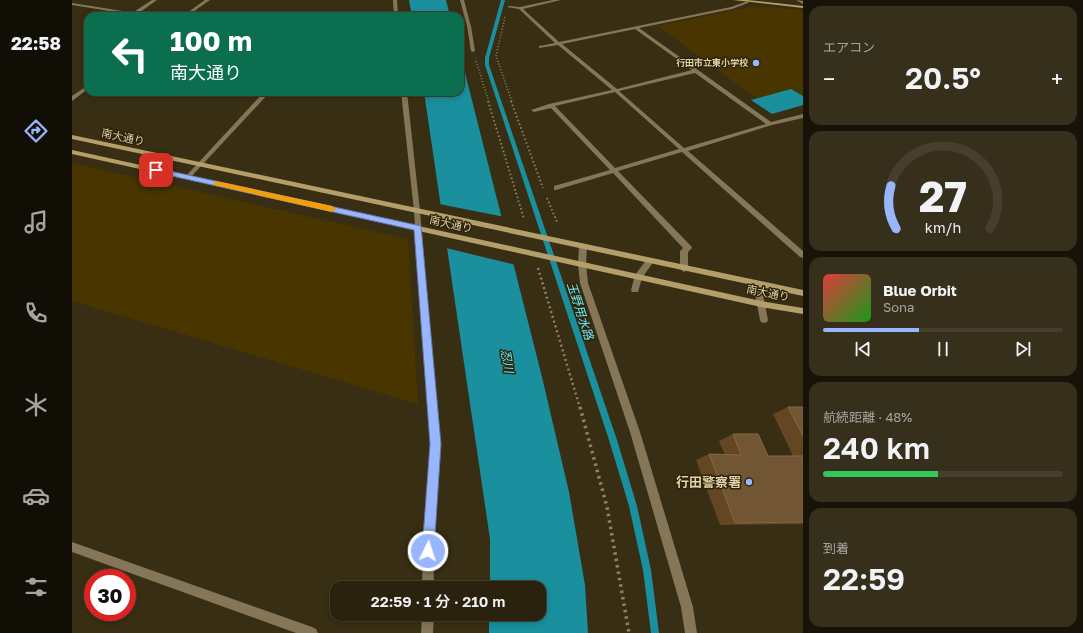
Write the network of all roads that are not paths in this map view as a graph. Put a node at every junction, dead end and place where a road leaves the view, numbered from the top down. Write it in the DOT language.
graph roads {
  1 [pos="155,0"];
  2 [pos="208,0"];
  3 [pos="395,0"];
  4 [pos="462,0"];
  5 [pos="559,0"];
  6 [pos="736,0"];
  7 [pos="798,0"];
  8 [pos="747,2"];
  9 [pos="72,4"];
  10 [pos="803,4"];
  11 [pos="509,7"];
  12 [pos="803,7"];
  13 [pos="520,8"];
  14 [pos="122,12"];
  15 [pos="137,12"];
  16 [pos="191,12"];
  17 [pos="396,12"];
  18 [pos="636,28"];
  19 [pos="558,43"];
  20 [pos="541,47"];
  21 [pos="473,51"];
  22 [pos="696,71"];
  23 [pos="614,89"];
  24 [pos="84,90"];
  25 [pos="263,96"];
  26 [pos="404,96"];
  27 [pos="72,98"];
  28 [pos="551,105"];
  29 [pos="534,110"];
  30 [pos="803,116"];
  31 [pos="770,124"];
  32 [pos="72,137"];
  33 [pos="683,150"];
  34 [pos="72,152"];
  35 [pos="200,164"];
  36 [pos="615,170"];
  37 [pos="188,177"];
  38 [pos="556,188"];
  39 [pos="417,211"];
  40 [pos="418,228"];
  41 [pos="583,247"];
  42 [pos="803,255"];
  43 [pos="650,261"];
  44 [pos="582,264"];
  45 [pos="684,269"];
  46 [pos="638,277"];
  47 [pos="757,284"];
  48 [pos="635,290"];
  49 [pos="803,293"];
  50 [pos="761,304"];
  51 [pos="803,311"];
  52 [pos="764,320"];
  53 [pos="72,546"];
  54 [pos="428,581"];
  55 [pos="428,621"];
  56 [pos="312,633"];
  57 [pos="427,633"];
  58 [pos="691,633"];
  1 -- 15 [label="street"];
  2 -- 16 [label="street"];
  3 -- 17 [label="street"];
  4 -- 21 [label="street"];
  5 -- 13 [label="street"];
  6 -- 8 [label="street"];
  7 -- 10 [label="street"];
  8 -- 12 [label="street"];
  8 -- 18 [label="street"];
  9 -- 14 [label="street"];
  11 -- 13 [label="street"];
  13 -- 19 [label="street"];
  18 -- 19 [label="street"];
  18 -- 22 [label="street"];
  19 -- 20 [label="street"];
  19 -- 23 [label="street"];
  22 -- 23 [label="street"];
  22 -- 31 [label="street"];
  23 -- 28 [label="street"];
  23 -- 33 [label="street"];
  24 -- 27 [label="street"];
  25 -- 35 [label="street"];
  26 -- 39 [label="street"];
  28 -- 29 [label="street"];
  28 -- 36 [label="street"];
  30 -- 31 [label="street"];
  31 -- 33 [label="street"];
  32 -- 35 [label="street, 南大通り"];
  33 -- 36 [label="street"];
  33 -- 42 [label="street"];
  34 -- 37 [label="street, 南大通り"];
  35 -- 37 [label="street"];
  35 -- 39 [label="street, 南大通り"];
  36 -- 38 [label="street"];
  36 -- 45 [label="street"];
  37 -- 40 [label="street, 南大通り"];
  39 -- 40 [label="street"];
  39 -- 41 [label="street, 南大通り"];
  40 -- 44 [label="street, 南大通り"];
  40 -- 54 [label="street"];
  41 -- 43 [label="street, 南大通り"];
  41 -- 44 [label="street"];
  43 -- 45 [label="street, 南大通り"];
  43 -- 46 [label="street"];
  44 -- 46 [label="street, 南大通り"];
  44 -- 58 [label="street"];
  45 -- 47 [label="street, 南大通り"];
  46 -- 48 [label="street"];
  46 -- 50 [label="street, 南大通り"];
  47 -- 49 [label="street, 南大通り"];
  47 -- 50 [label="street"];
  50 -- 51 [label="street, 南大通り"];
  50 -- 52 [label="street"];
  53 -- 56 [label="street"];
  55 -- 57 [label="street"];
}
